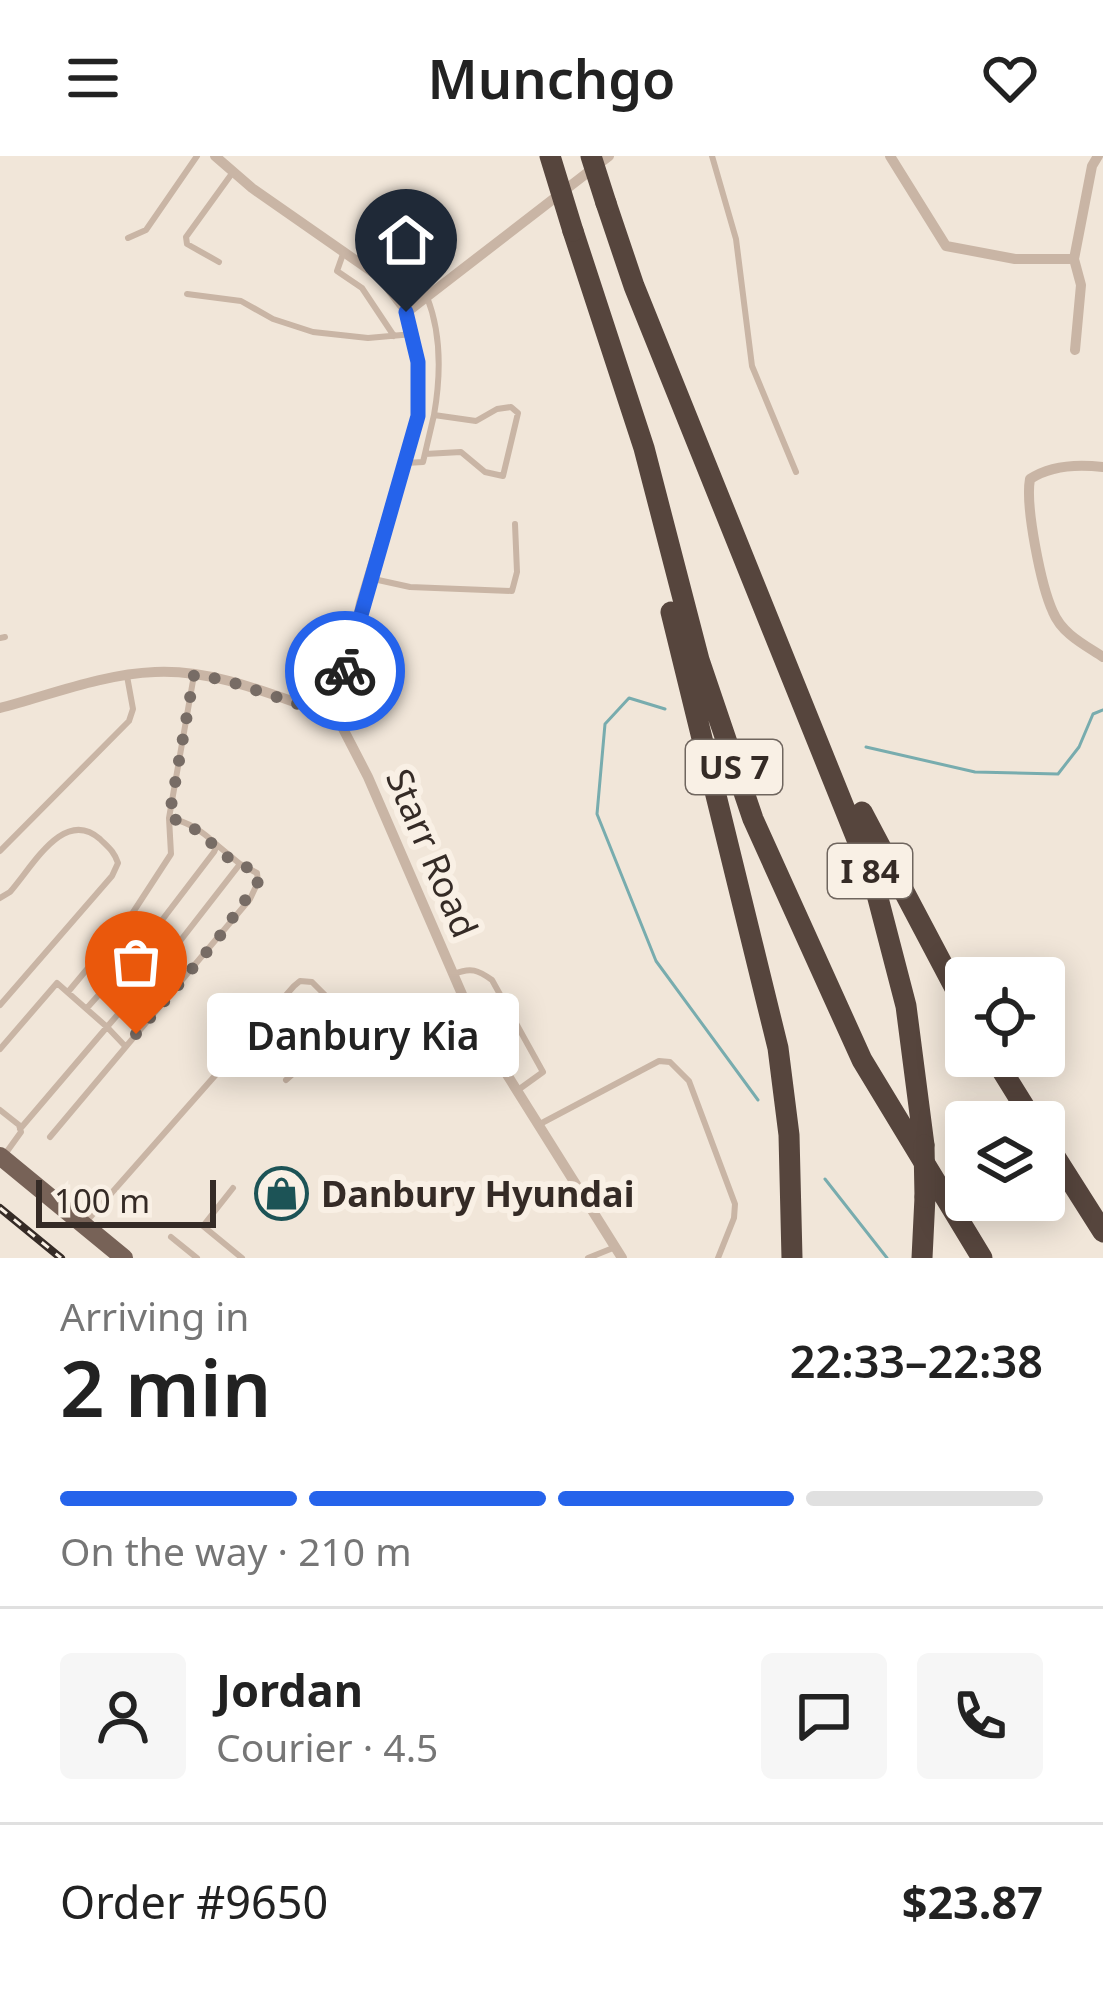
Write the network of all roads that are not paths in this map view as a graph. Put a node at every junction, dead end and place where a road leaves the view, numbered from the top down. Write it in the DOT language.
graph roads {
  1 [pos="197,156"];
  2 [pos="215,156"];
  3 [pos="550,156"];
  4 [pos="591,156"];
  5 [pos="609,156"];
  6 [pos="712,156"];
  7 [pos="890,156"];
  8 [pos="1099,156"];
  9 [pos="233,172"];
  10 [pos="575,235"];
  11 [pos="128,238"];
  12 [pos="344,250"];
  13 [pos="1075,259"];
  14 [pos="219,262"];
  15 [pos="187,294"];
  16 [pos="427,297"];
  17 [pos="406,312"];
  18 [pos="413,334"];
  19 [pos="394,336"];
  20 [pos="1076,350"];
  21 [pos="434,415"];
  22 [pos="425,454"];
  23 [pos="406,464"];
  24 [pos="1103,467"];
  25 [pos="796,472"];
  26 [pos="515,524"];
  27 [pos="369,578"];
  28 [pos="767,610"];
  29 [pos="1103,657"];
  30 [pos="194,675"];
  31 [pos="127,676"];
  32 [pos="0,708"];
  33 [pos="337,717"];
  34 [pos="169,818"];
  35 [pos="217,845"];
  36 [pos="0,851"];
  37 [pos="239,864"];
  38 [pos="0,898"];
  39 [pos="945,970"];
  40 [pos="451,976"];
  41 [pos="68,992"];
  42 [pos="0,1005"];
  43 [pos="87,1008"];
  44 [pos="319,1017"];
  45 [pos="107,1028"];
  46 [pos="126,1046"];
  47 [pos="0,1049"];
  48 [pos="271,1061"];
  49 [pos="286,1080"];
  50 [pos="515,1092"];
  51 [pos="0,1110"];
  52 [pos="539,1124"];
  53 [pos="20,1129"];
  54 [pos="50,1137"];
  55 [pos="1,1157"];
  56 [pos="1065,1168"];
  57 [pos="1065,1171"];
  58 [pos="233,1188"];
  59 [pos="1103,1221"];
  60 [pos="84,1225"];
  61 [pos="1103,1232"];
  62 [pos="171,1237"];
  63 [pos="619,1252"];
  64 [pos="124,1258"];
  65 [pos="197,1258"];
  66 [pos="242,1258"];
  67 [pos="588,1258"];
  68 [pos="718,1258"];
  69 [pos="792,1258"];
  70 [pos="922,1258"];
  71 [pos="982,1258"];
  1 -- 11 [label="lane"];
  2 -- 9 [label="street"];
  3 -- 10 [label="highway, bridge"];
  4 -- 28 [label="highway, I 84, bridge"];
  5 -- 16 [label="street"];
  6 -- 25 [label="lane"];
  7 -- 13 [label="street"];
  8 -- 13 [label="street"];
  9 -- 12 [label="street"];
  9 -- 14 [label="lane"];
  10 -- 69 [label="highway"];
  10 -- 71 [label="highway, US 7"];
  12 -- 17 [label="street"];
  12 -- 19 [label="lane"];
  13 -- 20 [label="street"];
  15 -- 19 [label="lane"];
  16 -- 17 [label="street"];
  16 -- 21 [label="lane"];
  17 -- 18 [label="street"];
  18 -- 19 [label="lane"];
  18 -- 23 [label="street"];
  21 -- 22 [label="lane"];
  21 -- 22 [label="lane"];
  22 -- 23 [label="lane"];
  23 -- 27 [label="street"];
  24 -- 29 [label="street"];
  26 -- 27 [label="lane"];
  27 -- 33 [label="street"];
  28 -- 39 [label="highway, US 7"];
  28 -- 70 [label="highway, I 84, bridge"];
  30 -- 31 [label="street"];
  30 -- 33 [label="street"];
  30 -- 34 [label="lane"];
  31 -- 32 [label="street"];
  31 -- 36 [label="lane"];
  33 -- 40 [label="street, Starr Road"];
  34 -- 35 [label="lane"];
  34 -- 41 [label="lane"];
  35 -- 37 [label="lane"];
  35 -- 43 [label="lane"];
  37 -- 45 [label="lane"];
  37 -- 46 [label="lane"];
  38 -- 42 [label="lane"];
  40 -- 50 [label="street, Starr Road"];
  40 -- 50 [label="lane"];
  41 -- 43 [label="lane"];
  41 -- 47 [label="lane"];
  43 -- 45 [label="lane"];
  44 -- 48 [label="lane"];
  44 -- 49 [label="lane"];
  44 -- 60 [label="lane"];
  45 -- 46 [label="lane"];
  45 -- 53 [label="lane"];
  46 -- 54 [label="lane"];
  50 -- 52 [label="street, Starr Road"];
  51 -- 53 [label="lane"];
  52 -- 63 [label="street, Starr Road"];
  52 -- 68 [label="lane"];
  53 -- 55 [label="lane"];
  55 -- 60 [label="main road"];
  56 -- 59 [label="highway"];
  57 -- 61 [label="highway"];
  58 -- 66 [label="lane"];
  60 -- 64 [label="main road"];
  62 -- 65 [label="lane"];
  63 -- 67 [label="lane"];
}
